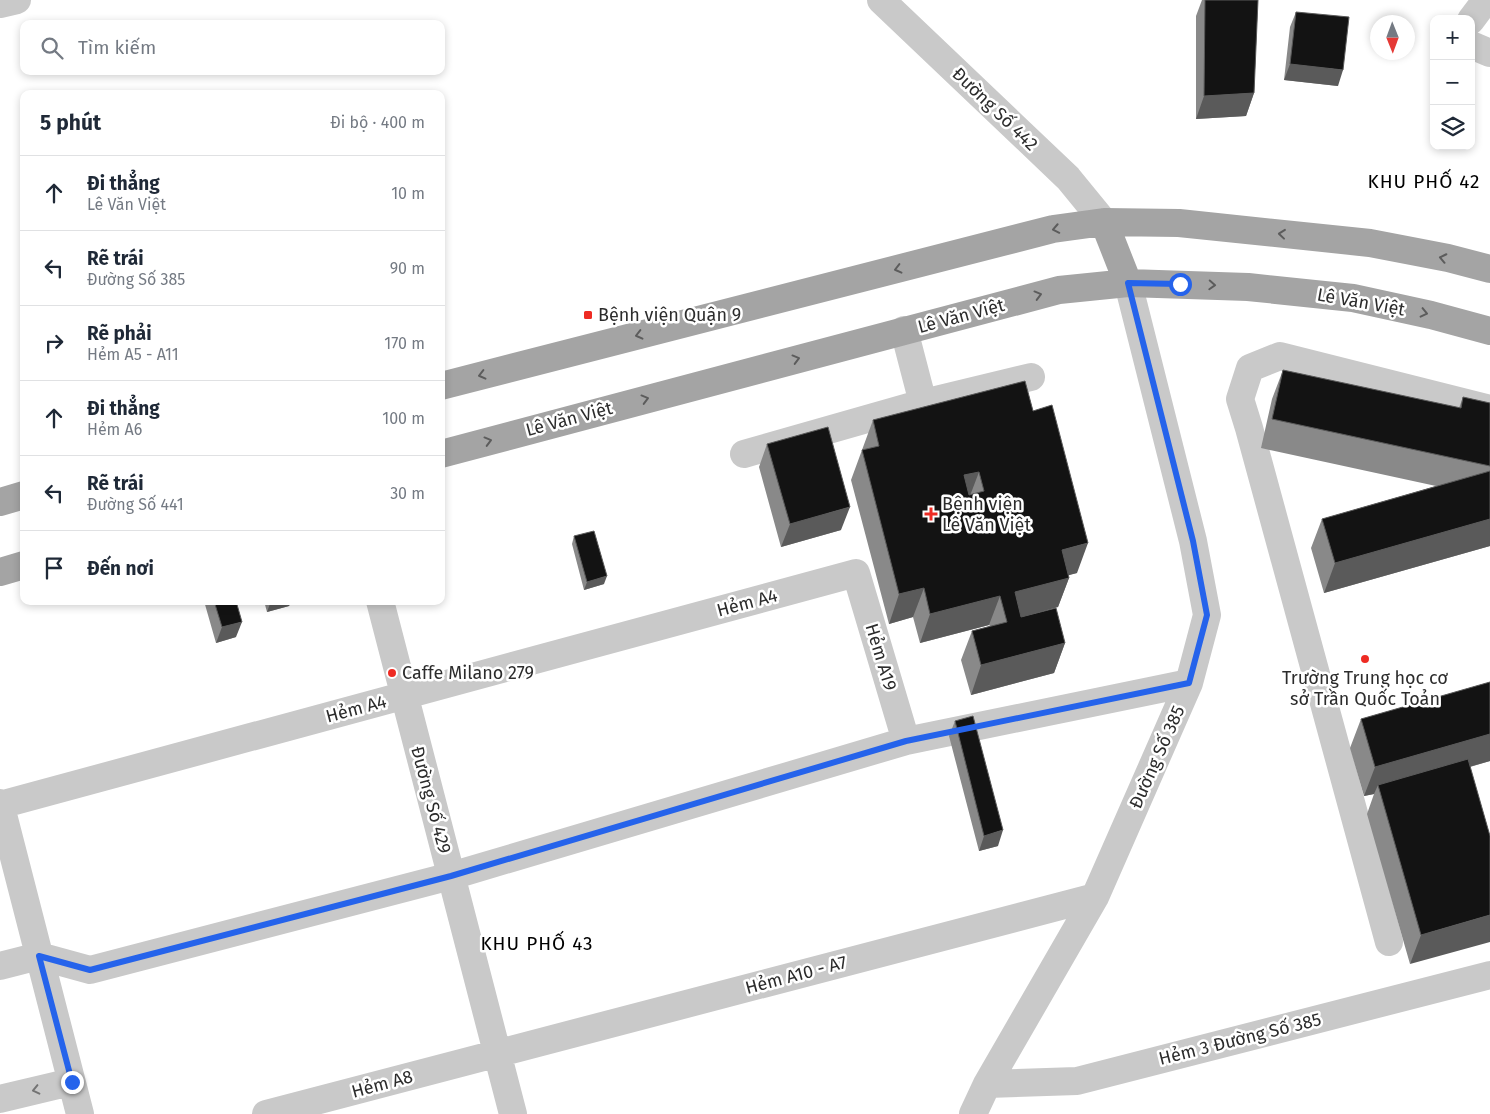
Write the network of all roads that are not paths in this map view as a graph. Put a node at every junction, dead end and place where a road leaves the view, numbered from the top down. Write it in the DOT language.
graph roads {
  1 [pos="17,0"];
  2 [pos="881,0"];
  3 [pos="1486,0"];
  4 [pos="0,4"];
  5 [pos="1475,15"];
  6 [pos="1475,47"];
  7 [pos="1490,53"];
  8 [pos="1104,222"];
  9 [pos="1490,269"];
  10 [pos="1128,283"];
  11 [pos="904,330"];
  12 [pos="1490,331"];
  13 [pos="1031,377"];
  14 [pos="445,385"];
  15 [pos="923,403"];
  16 [pos="1490,409"];
  17 [pos="445,453"];
  18 [pos="744,454"];
  19 [pos="20,497"];
  20 [pos="0,502"];
  21 [pos="20,566"];
  22 [pos="0,572"];
  23 [pos="856,574"];
  24 [pos="381,605"];
  25 [pos="1189,683"];
  26 [pos="404,696"];
  27 [pos="906,741"];
  28 [pos="0,804"];
  29 [pos="451,876"];
  30 [pos="1095,897"];
  31 [pos="1389,942"];
  32 [pos="39,956"];
  33 [pos="0,966"];
  34 [pos="1490,975"];
  35 [pos="498,1053"];
  36 [pos="72,1082"];
  37 [pos="987,1084"];
  38 [pos="0,1099"];
  39 [pos="80,1114"];
  40 [pos="266,1114"];
  41 [pos="513,1114"];
  42 [pos="973,1114"];
  1 -- 4 [label="street"];
  2 -- 8 [label="street, Đường Số 442"];
  3 -- 5 [label="street"];
  6 -- 7 [label="street"];
  9 -- 8 [label="main road, one-way"];
  8 -- 10 [label="main road"];
  8 -- 14 [label="main road, one-way"];
  11 -- 10 [label="main road, Lê Văn Việt, one-way"];
  10 -- 12 [label="main road, Lê Văn Việt, one-way"];
  10 -- 25 [label="street, Đường Số 385"];
  11 -- 15 [label="street"];
  17 -- 11 [label="main road, Lê Văn Việt, one-way"];
  13 -- 15 [label="street"];
  15 -- 18 [label="street"];
  16 -- 31 [label="street"];
  19 -- 20 [label="main road"];
  21 -- 22 [label="main road"];
  23 -- 26 [label="street, Hẻm A4"];
  23 -- 27 [label="street, Hẻm A19"];
  24 -- 26 [label="street, Đường Số 429"];
  25 -- 27 [label="street"];
  25 -- 30 [label="street, Đường Số 385"];
  26 -- 28 [label="street, Hẻm A4"];
  26 -- 29 [label="street, Đường Số 429"];
  27 -- 29 [label="street"];
  28 -- 32 [label="street"];
  29 -- 32 [label="street"];
  29 -- 35 [label="street, Đường Số 429"];
  30 -- 35 [label="street, Hẻm A10 - A7"];
  30 -- 37 [label="street, Đường Số 385"];
  32 -- 33 [label="street"];
  32 -- 36 [label="street"];
  34 -- 37 [label="street, Hẻm 3 Đường Số 385"];
  35 -- 40 [label="street, Hẻm A8"];
  35 -- 41 [label="street, Đường Số 429"];
  36 -- 38 [label="street, one-way"];
  36 -- 39 [label="street"];
  37 -- 42 [label="street, Đường Số 385"];
}
